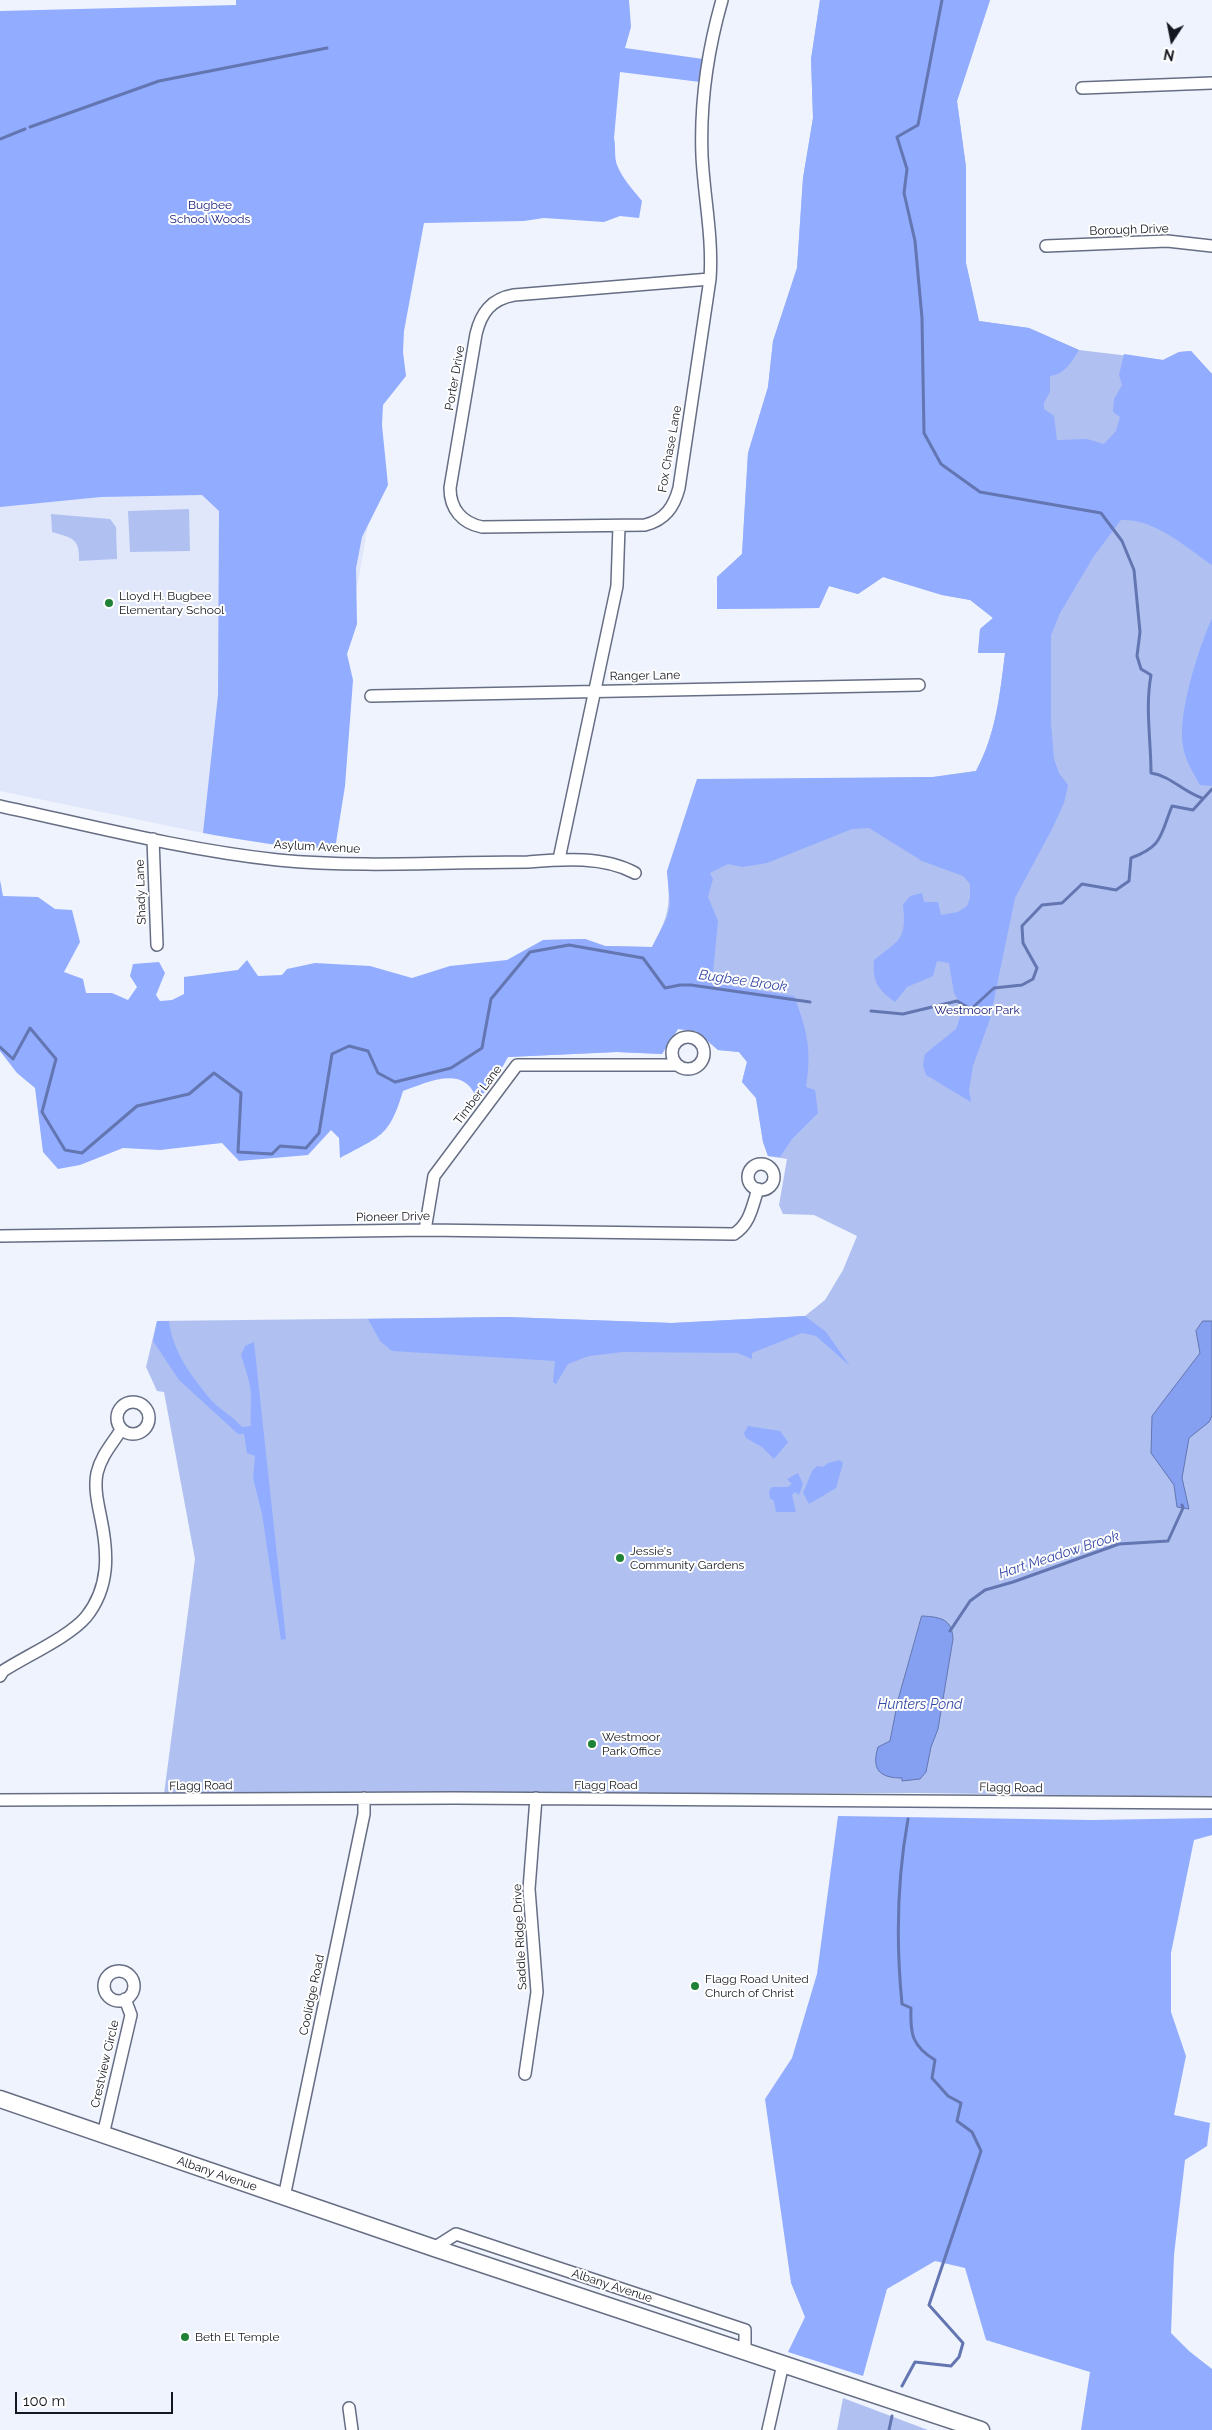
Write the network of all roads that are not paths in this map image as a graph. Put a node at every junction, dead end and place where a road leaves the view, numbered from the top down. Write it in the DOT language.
graph roads {
  1 [pos="722,0"];
  2 [pos="1212,84"];
  3 [pos="1082,88"];
  4 [pos="1046,246"];
  5 [pos="1212,246"];
  6 [pos="710,279"];
  7 [pos="620,526"];
  8 [pos="919,685"];
  9 [pos="593,691"];
  10 [pos="372,696"];
  11 [pos="0,806"];
  12 [pos="153,839"];
  13 [pos="558,859"];
  14 [pos="635,873"];
  15 [pos="157,944"];
  16 [pos="676,1065"];
  17 [pos="758,1189"];
  18 [pos="425,1230"];
  19 [pos="0,1236"];
  20 [pos="122,1430"];
  21 [pos="1,1672"];
  22 [pos="364,1798"];
  23 [pos="536,1798"];
  24 [pos="0,1800"];
  25 [pos="1212,1803"];
  26 [pos="125,1999"];
  27 [pos="526,2074"];
  28 [pos="0,2099"];
  29 [pos="104,2135"];
  30 [pos="284,2197"];
  31 [pos="783,2364"];
  32 [pos="348,2408"];
  33 [pos="352,2430"];
  34 [pos="768,2430"];
  35 [pos="981,2430"];
  1 -- 6 [label="street, Fox Chase Lane"];
  2 -- 3 [label="street"];
  4 -- 5 [label="street, Borough Drive"];
  6 -- 7 [label="street, Fox Chase Lane"];
  6 -- 7 [label="street, Porter Drive"];
  7 -- 9 [label="street"];
  8 -- 9 [label="street, Ranger Lane"];
  9 -- 10 [label="street, Ranger Lane"];
  9 -- 13 [label="street"];
  11 -- 12 [label="street, Asylum Avenue"];
  12 -- 13 [label="street, Asylum Avenue"];
  12 -- 15 [label="street, Shady Lane"];
  13 -- 14 [label="street, Asylum Avenue"];
  16 -- 18 [label="street, Timber Lane"];
  17 -- 18 [label="street, Pioneer Drive"];
  18 -- 19 [label="street, Pioneer Drive"];
  20 -- 21 [label="street"];
  22 -- 23 [label="street, Flagg Road"];
  22 -- 24 [label="street, Flagg Road"];
  22 -- 30 [label="street, Coolidge Road"];
  23 -- 25 [label="street, Flagg Road"];
  23 -- 27 [label="street, Saddle Ridge Drive"];
  26 -- 29 [label="street, Crestview Circle"];
  28 -- 29 [label="highway, Albany Avenue"];
  29 -- 30 [label="highway, Albany Avenue"];
  30 -- 31 [label="highway, Albany Avenue"];
  31 -- 34 [label="street"];
  31 -- 35 [label="highway, Albany Avenue"];
  32 -- 33 [label="street"];
}
